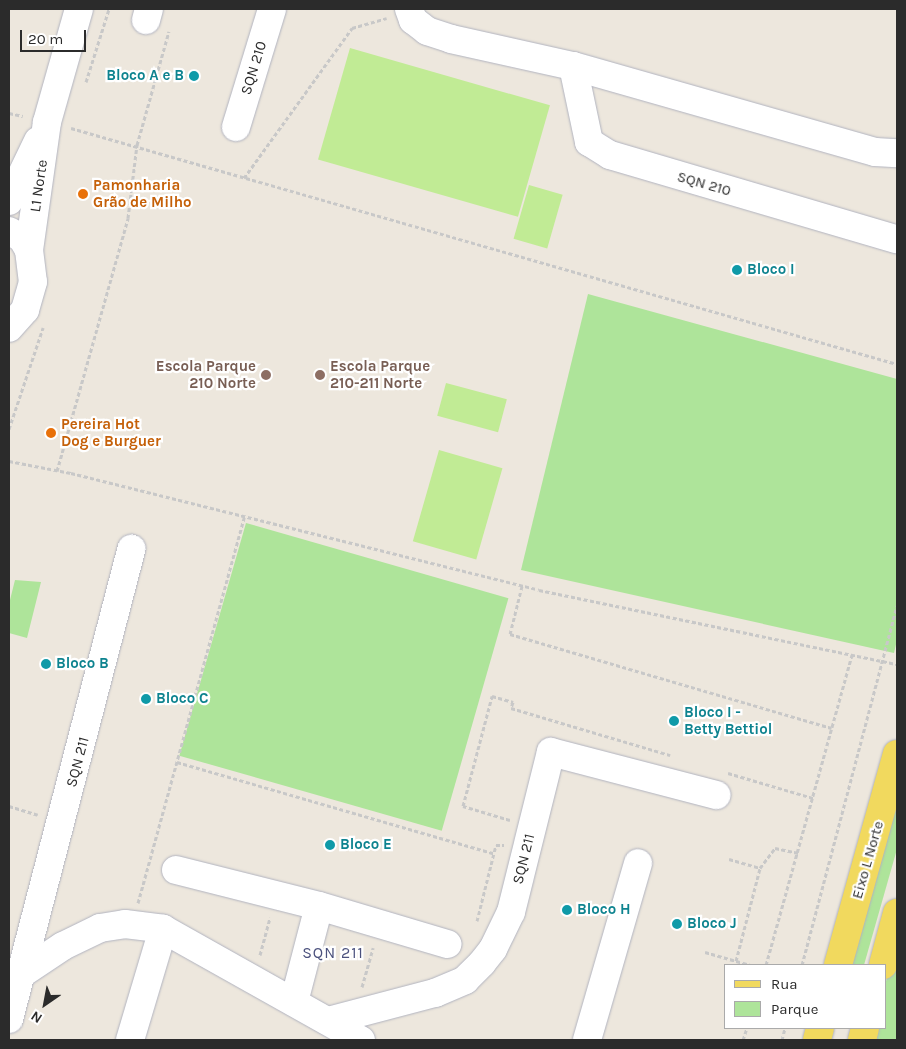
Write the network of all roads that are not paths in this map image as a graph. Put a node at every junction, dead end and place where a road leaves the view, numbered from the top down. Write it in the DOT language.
graph roads {
  1 [pos="79,9"];
  2 [pos="272,9"];
  3 [pos="409,10"];
  4 [pos="573,66"];
  5 [pos="49,122"];
  6 [pos="236,127"];
  7 [pos="897,153"];
  8 [pos="9,200"];
  9 [pos="9,231"];
  10 [pos="896,240"];
  11 [pos="29,250"];
  12 [pos="10,330"];
  13 [pos="132,550"];
  14 [pos="897,754"];
  15 [pos="716,795"];
  16 [pos="638,863"];
  17 [pos="176,870"];
  18 [pos="319,906"];
  19 [pos="897,913"];
  20 [pos="155,919"];
  21 [pos="447,944"];
  22 [pos="838,964"];
  23 [pos="883,964"];
  24 [pos="21,974"];
  25 [pos="294,1002"];
  26 [pos="9,1019"];
  27 [pos="358,1027"];
  28 [pos="130,1040"];
  29 [pos="587,1040"];
  1 -- 5 [label="street, L1 Norte"];
  2 -- 6 [label="street, SQN 210"];
  3 -- 4 [label="street"];
  4 -- 7 [label="street"];
  4 -- 10 [label="street, SQN 210"];
  5 -- 8 [label="street, L1 Norte"];
  5 -- 11 [label="street, L1 Norte"];
  9 -- 11 [label="street"];
  11 -- 12 [label="street, L1 Norte"];
  13 -- 24 [label="street, SQN 211"];
  14 -- 22 [label="main road, Eixo L Norte"];
  15 -- 27 [label="street, SQN 211"];
  16 -- 29 [label="street"];
  17 -- 18 [label="street"];
  18 -- 21 [label="street"];
  18 -- 25 [label="street"];
  19 -- 23 [label="main road"];
  20 -- 24 [label="street"];
  20 -- 25 [label="street"];
  20 -- 28 [label="street"];
  24 -- 26 [label="street, SQN 211"];
  25 -- 27 [label="street"];
}
